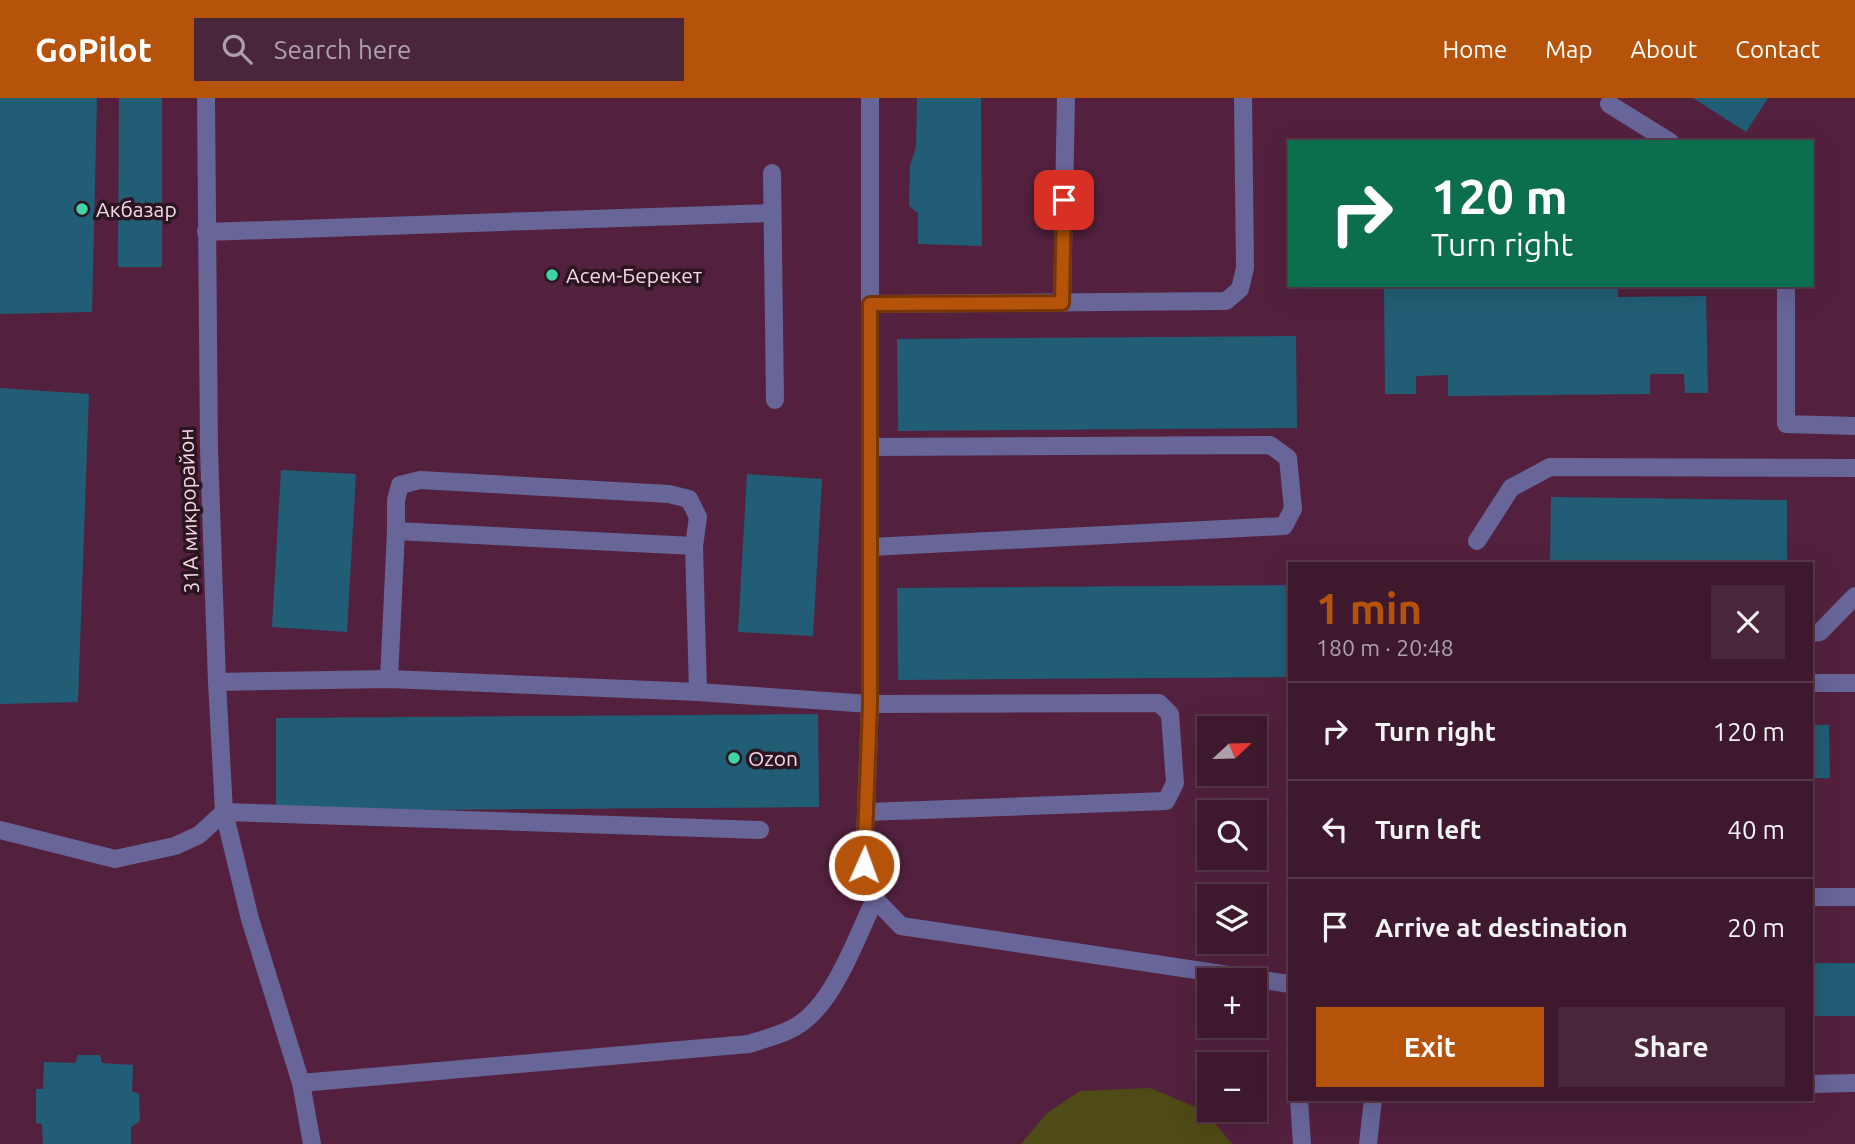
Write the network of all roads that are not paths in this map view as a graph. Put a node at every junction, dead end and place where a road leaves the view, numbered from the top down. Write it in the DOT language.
graph roads {
  1 [pos="206,98"];
  2 [pos="870,98"];
  3 [pos="1066,98"];
  4 [pos="1243,98"];
  5 [pos="1609,104"];
  6 [pos="1667,140"];
  7 [pos="772,173"];
  8 [pos="772,213"];
  9 [pos="206,232"];
  10 [pos="1786,287"];
  11 [pos="1062,303"];
  12 [pos="870,304"];
  13 [pos="775,400"];
  14 [pos="1855,426"];
  15 [pos="870,447"];
  16 [pos="1855,468"];
  17 [pos="396,531"];
  18 [pos="1476,541"];
  19 [pos="694,547"];
  20 [pos="871,547"];
  21 [pos="1855,596"];
  22 [pos="1813,633"];
  23 [pos="389,679"];
  24 [pos="216,682"];
  25 [pos="1813,683"];
  26 [pos="1855,683"];
  27 [pos="698,692"];
  28 [pos="870,704"];
  29 [pos="867,812"];
  30 [pos="224,813"];
  31 [pos="0,830"];
  32 [pos="761,830"];
  33 [pos="1813,897"];
  34 [pos="1855,897"];
  35 [pos="875,899"];
  36 [pos="1288,984"];
  37 [pos="301,1083"];
  38 [pos="1855,1083"];
  39 [pos="1813,1084"];
  40 [pos="1299,1101"];
  41 [pos="1373,1101"];
  42 [pos="312,1144"];
  43 [pos="1302,1144"];
  44 [pos="1368,1144"];
  1 -- 9 [label="street, 31А микрорайон"];
  2 -- 12 [label="street"];
  3 -- 11 [label="street"];
  4 -- 11 [label="street"];
  5 -- 6 [label="street"];
  7 -- 8 [label="street"];
  8 -- 9 [label="street"];
  8 -- 13 [label="street"];
  9 -- 24 [label="street, 31А микрорайон"];
  10 -- 14 [label="street"];
  11 -- 12 [label="street"];
  12 -- 15 [label="street"];
  15 -- 20 [label="street"];
  15 -- 20 [label="street"];
  16 -- 18 [label="street"];
  17 -- 19 [label="street"];
  17 -- 19 [label="street"];
  17 -- 23 [label="street"];
  19 -- 27 [label="street"];
  20 -- 28 [label="street"];
  21 -- 22 [label="street"];
  23 -- 24 [label="street"];
  23 -- 27 [label="street"];
  24 -- 30 [label="street, 31А микрорайон"];
  25 -- 26 [label="street"];
  27 -- 28 [label="street"];
  28 -- 29 [label="street"];
  28 -- 29 [label="street"];
  29 -- 35 [label="street"];
  30 -- 31 [label="street"];
  30 -- 32 [label="street"];
  30 -- 37 [label="street, 31А микрорайон"];
  33 -- 34 [label="street"];
  35 -- 36 [label="street"];
  35 -- 37 [label="street"];
  37 -- 42 [label="street, 31А микрорайон"];
  38 -- 39 [label="street"];
  40 -- 43 [label="street"];
  41 -- 44 [label="street"];
}
